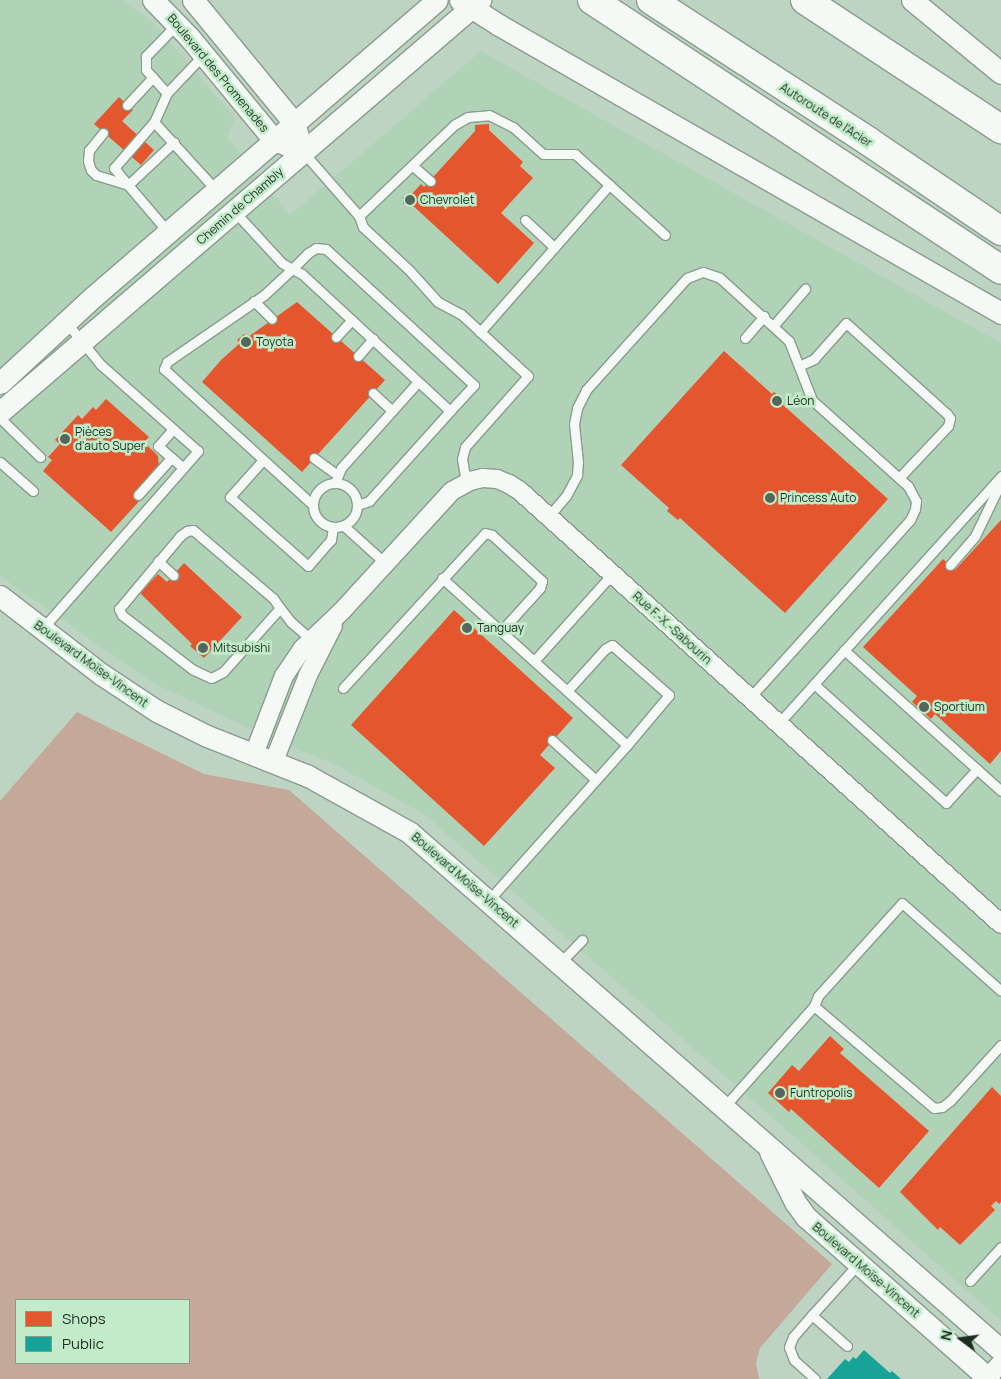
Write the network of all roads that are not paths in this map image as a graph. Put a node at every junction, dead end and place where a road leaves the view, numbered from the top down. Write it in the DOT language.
graph roads {
  1 [pos="153,0"];
  2 [pos="193,0"];
  3 [pos="437,0"];
  4 [pos="592,0"];
  5 [pos="650,0"];
  6 [pos="805,0"];
  7 [pos="912,0"];
  8 [pos="470,3"];
  9 [pos="177,24"];
  10 [pos="204,55"];
  11 [pos="1001,73"];
  12 [pos="153,77"];
  13 [pos="167,93"];
  14 [pos="127,105"];
  15 [pos="154,122"];
  16 [pos="294,123"];
  17 [pos="1001,129"];
  18 [pos="103,133"];
  19 [pos="274,140"];
  20 [pos="174,142"];
  21 [pos="303,152"];
  22 [pos="413,166"];
  23 [pos="430,181"];
  24 [pos="128,185"];
  25 [pos="609,185"];
  26 [pos="216,190"];
  27 [pos="234,211"];
  28 [pos="359,216"];
  29 [pos="525,220"];
  30 [pos="1001,231"];
  31 [pos="168,232"];
  32 [pos="665,235"];
  33 [pos="554,247"];
  34 [pos="292,269"];
  35 [pos="1001,270"];
  36 [pos="806,290"];
  37 [pos="254,301"];
  38 [pos="1001,313"];
  39 [pos="764,316"];
  40 [pos="272,319"];
  41 [pos="352,320"];
  42 [pos="66,321"];
  43 [pos="774,325"];
  44 [pos="480,332"];
  45 [pos="336,336"];
  46 [pos="745,338"];
  47 [pos="374,339"];
  48 [pos="82,342"];
  49 [pos="358,356"];
  50 [pos="799,366"];
  51 [pos="418,382"];
  52 [pos="0,383"];
  53 [pos="373,393"];
  54 [pos="392,411"];
  55 [pos="450,411"];
  56 [pos="0,412"];
  57 [pos="0,418"];
  58 [pos="173,429"];
  59 [pos="40,457"];
  60 [pos="171,458"];
  61 [pos="314,458"];
  62 [pos="263,460"];
  63 [pos="0,462"];
  64 [pos="183,468"];
  65 [pos="1001,476"];
  66 [pos="899,478"];
  67 [pos="336,479"];
  68 [pos="466,482"];
  69 [pos="1001,482"];
  70 [pos="34,491"];
  71 [pos="138,495"];
  72 [pos="313,505"];
  73 [pos="357,505"];
  74 [pos="549,516"];
  75 [pos="344,526"];
  76 [pos="333,527"];
  77 [pos="158,561"];
  78 [pos="385,563"];
  79 [pos="950,565"];
  80 [pos="612,574"];
  81 [pos="173,575"];
  82 [pos="442,578"];
  83 [pos="0,596"];
  84 [pos="280,608"];
  85 [pos="42,629"];
  86 [pos="501,631"];
  87 [pos="317,643"];
  88 [pos="844,650"];
  89 [pos="534,660"];
  90 [pos="814,684"];
  91 [pos="344,688"];
  92 [pos="567,691"];
  93 [pos="750,698"];
  94 [pos="778,724"];
  95 [pos="552,740"];
  96 [pos="627,745"];
  97 [pos="254,754"];
  98 [pos="274,761"];
  99 [pos="977,769"];
  100 [pos="596,780"];
  101 [pos="1001,791"];
  102 [pos="488,900"];
  103 [pos="1001,924"];
  104 [pos="582,940"];
  105 [pos="560,963"];
  106 [pos="1001,991"];
  107 [pos="814,1006"];
  108 [pos="1001,1045"];
  109 [pos="724,1107"];
  110 [pos="765,1143"];
  111 [pos="1001,1247"];
  112 [pos="859,1263"];
  113 [pos="970,1281"];
  114 [pos="812,1315"];
  115 [pos="848,1346"];
  116 [pos="1001,1350"];
  117 [pos="991,1374"];
  118 [pos="815,1379"];
  1 -- 9 [label="street, Boulevard des Promenades"];
  2 -- 16 [label="street"];
  3 -- 16 [label="street"];
  4 -- 35 [label="highway"];
  5 -- 30 [label="highway, Autoroute de l'Acier"];
  6 -- 17 [label="highway"];
  7 -- 11 [label="street"];
  8 -- 21 [label="street, Chemin de Chambly"];
  8 -- 38 [label="street"];
  9 -- 10 [label="street, Boulevard des Promenades"];
  9 -- 12 [label="lane"];
  10 -- 13 [label="lane"];
  10 -- 19 [label="street, Boulevard des Promenades"];
  12 -- 13 [label="lane"];
  12 -- 14 [label="lane"];
  13 -- 15 [label="lane"];
  15 -- 20 [label="lane"];
  15 -- 24 [label="lane"];
  16 -- 19 [label="street"];
  16 -- 21 [label="street"];
  18 -- 24 [label="lane"];
  19 -- 21 [label="street, Boulevard des Promenades"];
  19 -- 26 [label="street"];
  20 -- 24 [label="lane"];
  20 -- 26 [label="lane"];
  21 -- 27 [label="street, Chemin de Chambly"];
  21 -- 28 [label="lane"];
  22 -- 23 [label="lane"];
  22 -- 25 [label="lane"];
  22 -- 28 [label="lane"];
  24 -- 31 [label="lane"];
  25 -- 32 [label="lane"];
  25 -- 33 [label="lane"];
  26 -- 31 [label="street"];
  27 -- 34 [label="lane"];
  27 -- 48 [label="street, Chemin de Chambly"];
  28 -- 44 [label="lane"];
  29 -- 33 [label="lane"];
  31 -- 42 [label="street"];
  33 -- 44 [label="lane"];
  34 -- 37 [label="lane"];
  34 -- 41 [label="lane"];
  34 -- 55 [label="lane"];
  36 -- 43 [label="lane"];
  37 -- 40 [label="lane"];
  37 -- 62 [label="lane"];
  39 -- 43 [label="lane"];
  39 -- 46 [label="lane"];
  39 -- 74 [label="lane"];
  41 -- 45 [label="lane"];
  41 -- 47 [label="lane"];
  42 -- 48 [label="lane"];
  42 -- 52 [label="street"];
  43 -- 50 [label="lane"];
  44 -- 68 [label="lane"];
  47 -- 49 [label="lane"];
  47 -- 51 [label="lane"];
  48 -- 56 [label="street, Chemin de Chambly"];
  48 -- 58 [label="lane"];
  50 -- 66 [label="lane"];
  50 -- 66 [label="lane"];
  51 -- 54 [label="lane"];
  51 -- 55 [label="lane"];
  53 -- 54 [label="lane"];
  54 -- 67 [label="lane"];
  55 -- 73 [label="lane"];
  57 -- 59 [label="lane"];
  58 -- 60 [label="lane"];
  58 -- 64 [label="lane"];
  60 -- 64 [label="lane"];
  60 -- 71 [label="lane"];
  61 -- 67 [label="lane"];
  62 -- 72 [label="lane"];
  62 -- 76 [label="lane"];
  63 -- 70 [label="lane"];
  64 -- 85 [label="lane"];
  65 -- 88 [label="lane"];
  66 -- 93 [label="lane"];
  67 -- 72 [label="lane"];
  67 -- 73 [label="lane"];
  68 -- 74 [label="street, Rue F.-X.-Sabourin"];
  68 -- 78 [label="street, Rue F.-X.-Sabourin"];
  69 -- 79 [label="lane"];
  72 -- 76 [label="lane"];
  73 -- 75 [label="lane"];
  74 -- 80 [label="street, Rue F.-X.-Sabourin"];
  75 -- 76 [label="lane"];
  75 -- 78 [label="lane"];
  77 -- 81 [label="lane"];
  77 -- 84 [label="lane"];
  77 -- 84 [label="lane"];
  78 -- 87 [label="street, Rue F.-X.-Sabourin"];
  80 -- 89 [label="lane"];
  80 -- 93 [label="street, Rue F.-X.-Sabourin"];
  82 -- 86 [label="lane"];
  82 -- 86 [label="lane"];
  82 -- 91 [label="lane"];
  83 -- 85 [label="street, Boulevard Moïse-Vincent"];
  84 -- 87 [label="lane"];
  85 -- 97 [label="street, Boulevard Moïse-Vincent"];
  86 -- 89 [label="lane"];
  87 -- 97 [label="street, Rue F.-X.-Sabourin"];
  87 -- 98 [label="street, Rue F.-X.-Sabourin"];
  88 -- 90 [label="lane"];
  88 -- 99 [label="lane"];
  89 -- 92 [label="lane"];
  90 -- 94 [label="lane"];
  90 -- 99 [label="lane"];
  92 -- 96 [label="lane"];
  92 -- 96 [label="lane"];
  93 -- 94 [label="street, Rue F.-X.-Sabourin"];
  94 -- 103 [label="street, Rue F.-X.-Sabourin"];
  95 -- 100 [label="lane"];
  96 -- 100 [label="lane"];
  97 -- 98 [label="street, Boulevard Moïse-Vincent"];
  98 -- 102 [label="street, Boulevard Moïse-Vincent"];
  99 -- 101 [label="lane"];
  100 -- 102 [label="lane"];
  102 -- 105 [label="street, Boulevard Moïse-Vincent"];
  104 -- 105 [label="lane"];
  105 -- 109 [label="street, Boulevard Moïse-Vincent"];
  106 -- 107 [label="lane"];
  107 -- 108 [label="lane"];
  107 -- 109 [label="lane"];
  109 -- 110 [label="street, Boulevard Moïse-Vincent"];
  110 -- 112 [label="street, Boulevard Moïse-Vincent"];
  110 -- 116 [label="street, Boulevard Moïse-Vincent"];
  111 -- 113 [label="lane"];
  112 -- 114 [label="lane"];
  112 -- 117 [label="street, Boulevard Moïse-Vincent"];
  114 -- 115 [label="lane"];
  114 -- 118 [label="lane"];
}
